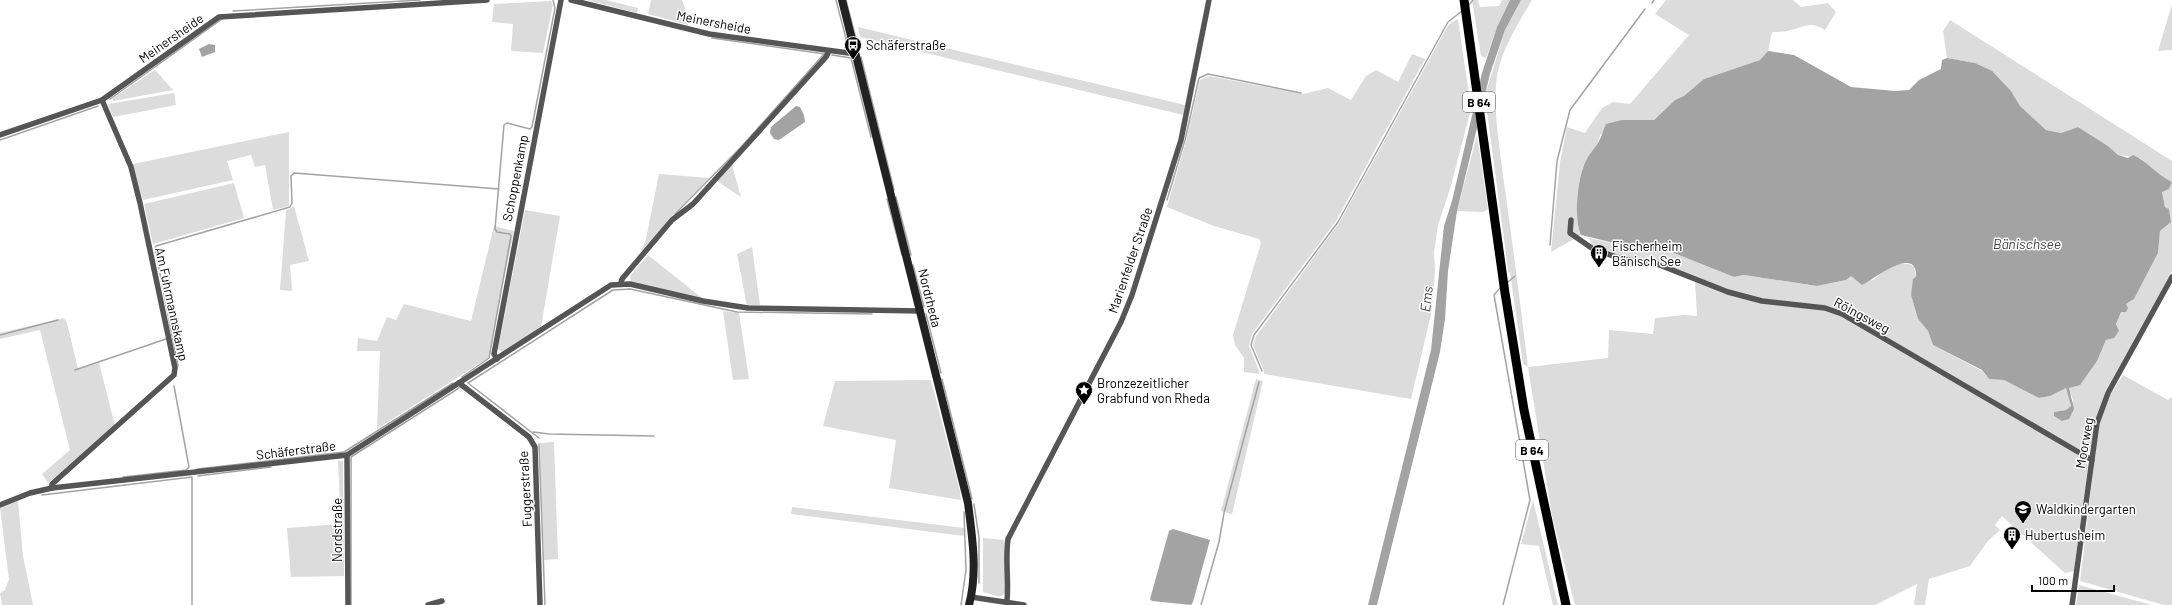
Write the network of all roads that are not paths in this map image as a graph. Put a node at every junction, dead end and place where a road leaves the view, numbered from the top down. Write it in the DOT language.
graph roads {
  1 [pos="487,0"];
  2 [pos="561,0"];
  3 [pos="571,0"];
  4 [pos="842,0"];
  5 [pos="1209,0"];
  6 [pos="1464,0"];
  7 [pos="441,2"];
  8 [pos="829,51"];
  9 [pos="856,54"];
  10 [pos="102,100"];
  11 [pos="0,136"];
  12 [pos="1571,220"];
  13 [pos="2172,277"];
  14 [pos="621,283"];
  15 [pos="921,311"];
  16 [pos="497,359"];
  17 [pos="459,383"];
  18 [pos="347,455"];
  19 [pos="2092,460"];
  20 [pos="52,488"];
  21 [pos="0,505"];
  22 [pos="442,601"];
  23 [pos="970,601"];
  24 [pos="1007,602"];
  25 [pos="348,605"];
  26 [pos="428,605"];
  27 [pos="540,605"];
  28 [pos="1024,605"];
  29 [pos="1566,605"];
  30 [pos="2072,605"];
  1 -- 7 [label="street, Meinersheide"];
  2 -- 16 [label="street, Schoppenkamp"];
  3 -- 8 [label="street, Meinersheide"];
  4 -- 9 [label="main road, Nordrheda"];
  5 -- 24 [label="street, Marienfelder Straße"];
  6 -- 29 [label="main road, B 64"];
  7 -- 10 [label="street, Meinersheide"];
  8 -- 9 [label="street, Meinersheide"];
  8 -- 14 [label="street"];
  9 -- 15 [label="main road, Nordrheda"];
  10 -- 11 [label="street, Meinersheide"];
  10 -- 20 [label="street, Am Fuhrmannskamp"];
  12 -- 19 [label="street, Röingsweg"];
  13 -- 19 [label="street, Moorweg"];
  14 -- 15 [label="street"];
  14 -- 16 [label="street, Schäferstraße"];
  15 -- 23 [label="main road, Nordrheda"];
  16 -- 17 [label="street, Schäferstraße"];
  17 -- 18 [label="street, Schäferstraße"];
  17 -- 27 [label="street, Fuggerstraße"];
  18 -- 20 [label="street, Schäferstraße"];
  18 -- 25 [label="street, Nordstraße"];
  19 -- 30 [label="street, Moorweg"];
  20 -- 21 [label="street, Schäferstraße"];
  22 -- 26 [label="street"];
  23 -- 24 [label="street"];
  24 -- 28 [label="street"];
}
